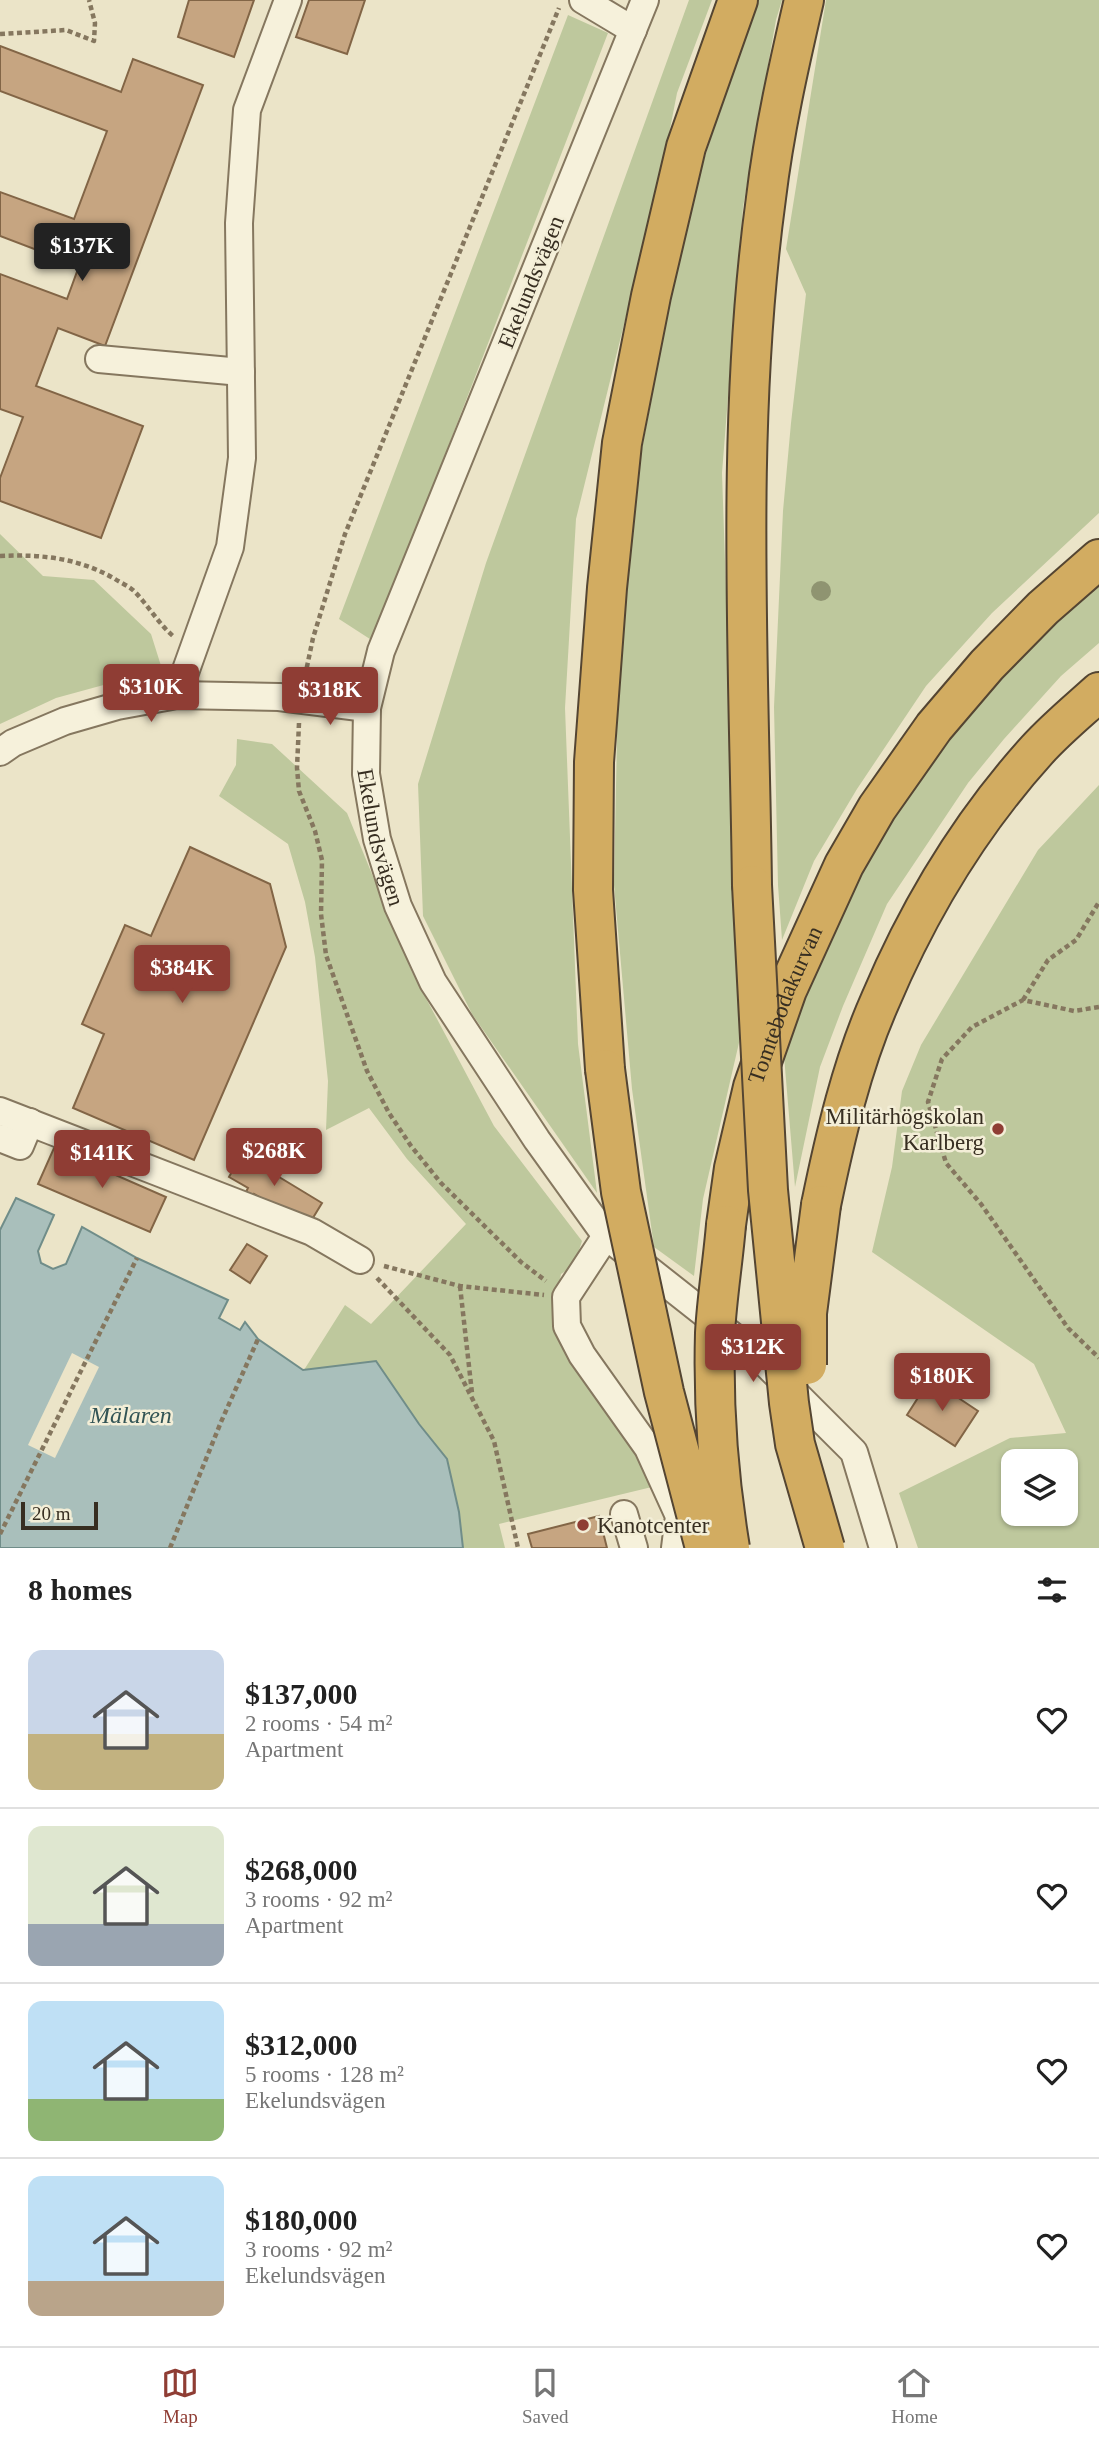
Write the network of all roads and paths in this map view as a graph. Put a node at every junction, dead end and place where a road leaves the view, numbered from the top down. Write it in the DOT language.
graph roads {
  1 [pos="89,0"];
  2 [pos="288,0"];
  3 [pos="562,0"];
  4 [pos="583,0"];
  5 [pos="645,0"];
  6 [pos="738,0"];
  7 [pos="804,0"];
  8 [pos="633,30"];
  9 [pos="0,34"];
  10 [pos="99,359"];
  11 [pos="241,372"];
  12 [pos="0,556"];
  13 [pos="1099,559"];
  14 [pos="191,651"];
  15 [pos="1099,692"];
  16 [pos="177,695"];
  17 [pos="300,698"];
  18 [pos="367,708"];
  19 [pos="0,752"];
  20 [pos="1099,902"];
  21 [pos="1023,1000"];
  22 [pos="1099,1007"];
  23 [pos="0,1111"];
  24 [pos="30,1122"];
  25 [pos="0,1138"];
  26 [pos="606,1236"];
  27 [pos="137,1258"];
  28 [pos="359,1260"];
  29 [pos="460,1286"];
  30 [pos="566,1297"];
  31 [pos="258,1339"];
  32 [pos="1099,1358"];
  33 [pos="472,1399"];
  34 [pos="624,1514"];
  35 [pos="0,1534"];
  36 [pos="170,1548"];
  37 [pos="518,1548"];
  38 [pos="634,1548"];
  39 [pos="675,1548"];
  40 [pos="705,1548"];
  41 [pos="730,1548"];
  42 [pos="826,1548"];
  43 [pos="883,1548"];
  1 -- 9 [label="path"];
  2 -- 11 [label="street"];
  3 -- 17 [label="path"];
  4 -- 8 [label="street"];
  5 -- 8 [label="street, Ekelundsvägen"];
  6 -- 40 [label="highway, bridge"];
  7 -- 42 [label="highway, bridge"];
  8 -- 18 [label="street, Ekelundsvägen"];
  10 -- 11 [label="street"];
  11 -- 14 [label="street"];
  12 -- 14 [label="path"];
  13 -- 41 [label="highway, Tomtebodakurvan, bridge"];
  14 -- 16 [label="street"];
  15 -- 42 [label="highway, bridge"];
  16 -- 17 [label="street"];
  16 -- 19 [label="street"];
  17 -- 18 [label="street"];
  17 -- 30 [label="path"];
  18 -- 26 [label="street, Ekelundsvägen"];
  20 -- 21 [label="path"];
  21 -- 22 [label="path"];
  21 -- 32 [label="path"];
  23 -- 24 [label="street"];
  24 -- 25 [label="street"];
  24 -- 28 [label="street"];
  26 -- 30 [label="street"];
  26 -- 43 [label="street, Ekelundsvägen"];
  27 -- 35 [label="path"];
  28 -- 29 [label="path"];
  28 -- 33 [label="path"];
  29 -- 30 [label="path"];
  29 -- 33 [label="path"];
  30 -- 39 [label="street"];
  31 -- 36 [label="path"];
  33 -- 37 [label="path"];
  34 -- 38 [label="street"];
}
